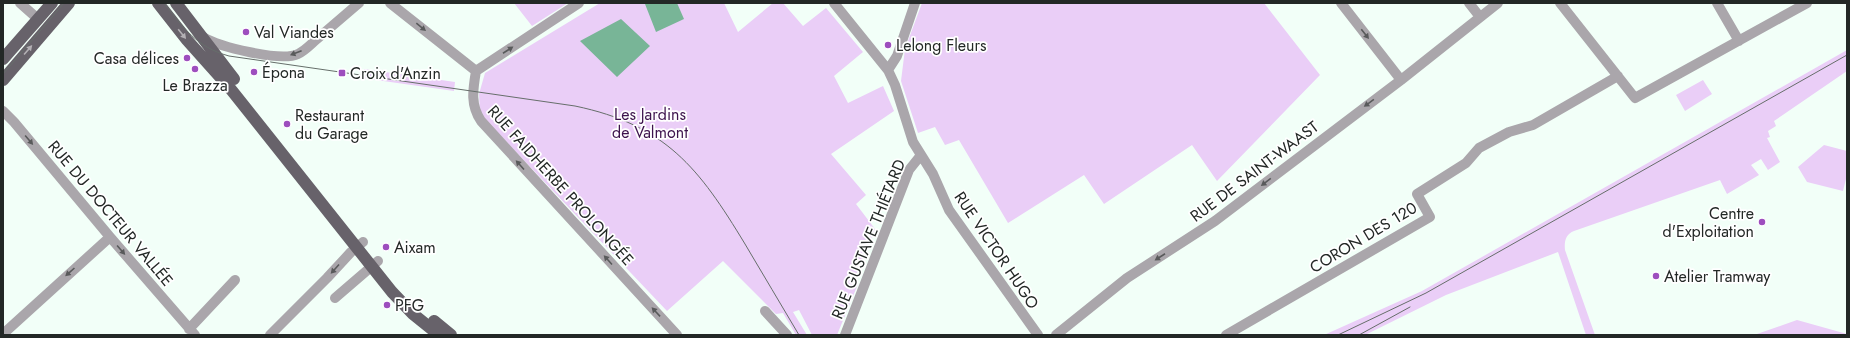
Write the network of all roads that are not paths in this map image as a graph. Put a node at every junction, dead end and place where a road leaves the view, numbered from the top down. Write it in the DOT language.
graph roads {
  1 [pos="20,3"];
  2 [pos="52,3"];
  3 [pos="69,3"];
  4 [pos="158,3"];
  5 [pos="176,3"];
  6 [pos="359,3"];
  7 [pos="390,3"];
  8 [pos="579,3"];
  9 [pos="834,3"];
  10 [pos="915,3"];
  11 [pos="1341,3"];
  12 [pos="1469,3"];
  13 [pos="1498,3"];
  14 [pos="1560,3"];
  15 [pos="1717,3"];
  16 [pos="1807,3"];
  17 [pos="1480,17"];
  18 [pos="38,19"];
  19 [pos="200,35"];
  20 [pos="1739,41"];
  21 [pos="3,59"];
  22 [pos="888,70"];
  23 [pos="476,71"];
  24 [pos="1618,76"];
  25 [pos="3,80"];
  26 [pos="1400,80"];
  27 [pos="3,111"];
  28 [pos="921,155"];
  29 [pos="110,237"];
  30 [pos="360,245"];
  31 [pos="374,263"];
  32 [pos="235,280"];
  33 [pos="334,298"];
  34 [pos="765,311"];
  35 [pos="192,332"];
  36 [pos="3,334"];
  37 [pos="446,334"];
  38 [pos="270,335"];
  39 [pos="677,335"];
  40 [pos="787,335"];
  41 [pos="845,335"];
  42 [pos="1038,335"];
  43 [pos="1056,335"];
  44 [pos="1226,335"];
  1 -- 18 [label="street"];
  2 -- 18 [label="main road"];
  25 -- 3 [label="main road, one-way"];
  4 -- 30 [label="main road, one-way"];
  5 -- 19 [label="main road"];
  6 -- 19 [label="street, one-way"];
  7 -- 23 [label="street, one-way"];
  23 -- 8 [label="street, one-way"];
  9 -- 22 [label="street, RUE VICTOR HUGO"];
  10 -- 22 [label="street"];
  11 -- 26 [label="street, one-way"];
  12 -- 17 [label="street"];
  13 -- 17 [label="street, RUE DE SAINT-WAAST"];
  14 -- 24 [label="street"];
  15 -- 20 [label="street"];
  16 -- 20 [label="street"];
  17 -- 26 [label="street, RUE DE SAINT-WAAST"];
  18 -- 21 [label="main road"];
  19 -- 30 [label="main road"];
  20 -- 24 [label="street"];
  22 -- 28 [label="street, RUE VICTOR HUGO"];
  39 -- 23 [label="street, RUE FAIDHERBE PROLONGÉE, one-way"];
  24 -- 44 [label="street, CORON DES 120"];
  26 -- 43 [label="street, RUE DE SAINT-WAAST, one-way"];
  27 -- 29 [label="street, RUE DU DOCTEUR VALLÉE, one-way"];
  28 -- 41 [label="street, RUE GUSTAVE THIÉTARD"];
  28 -- 42 [label="street, RUE VICTOR HUGO"];
  29 -- 35 [label="street, RUE DU DOCTEUR VALLÉE, one-way"];
  29 -- 36 [label="street, one-way"];
  30 -- 31 [label="main road"];
  30 -- 38 [label="street, one-way"];
  31 -- 33 [label="street"];
  31 -- 37 [label="main road"];
  32 -- 35 [label="street"];
  34 -- 40 [label="street"];
}
